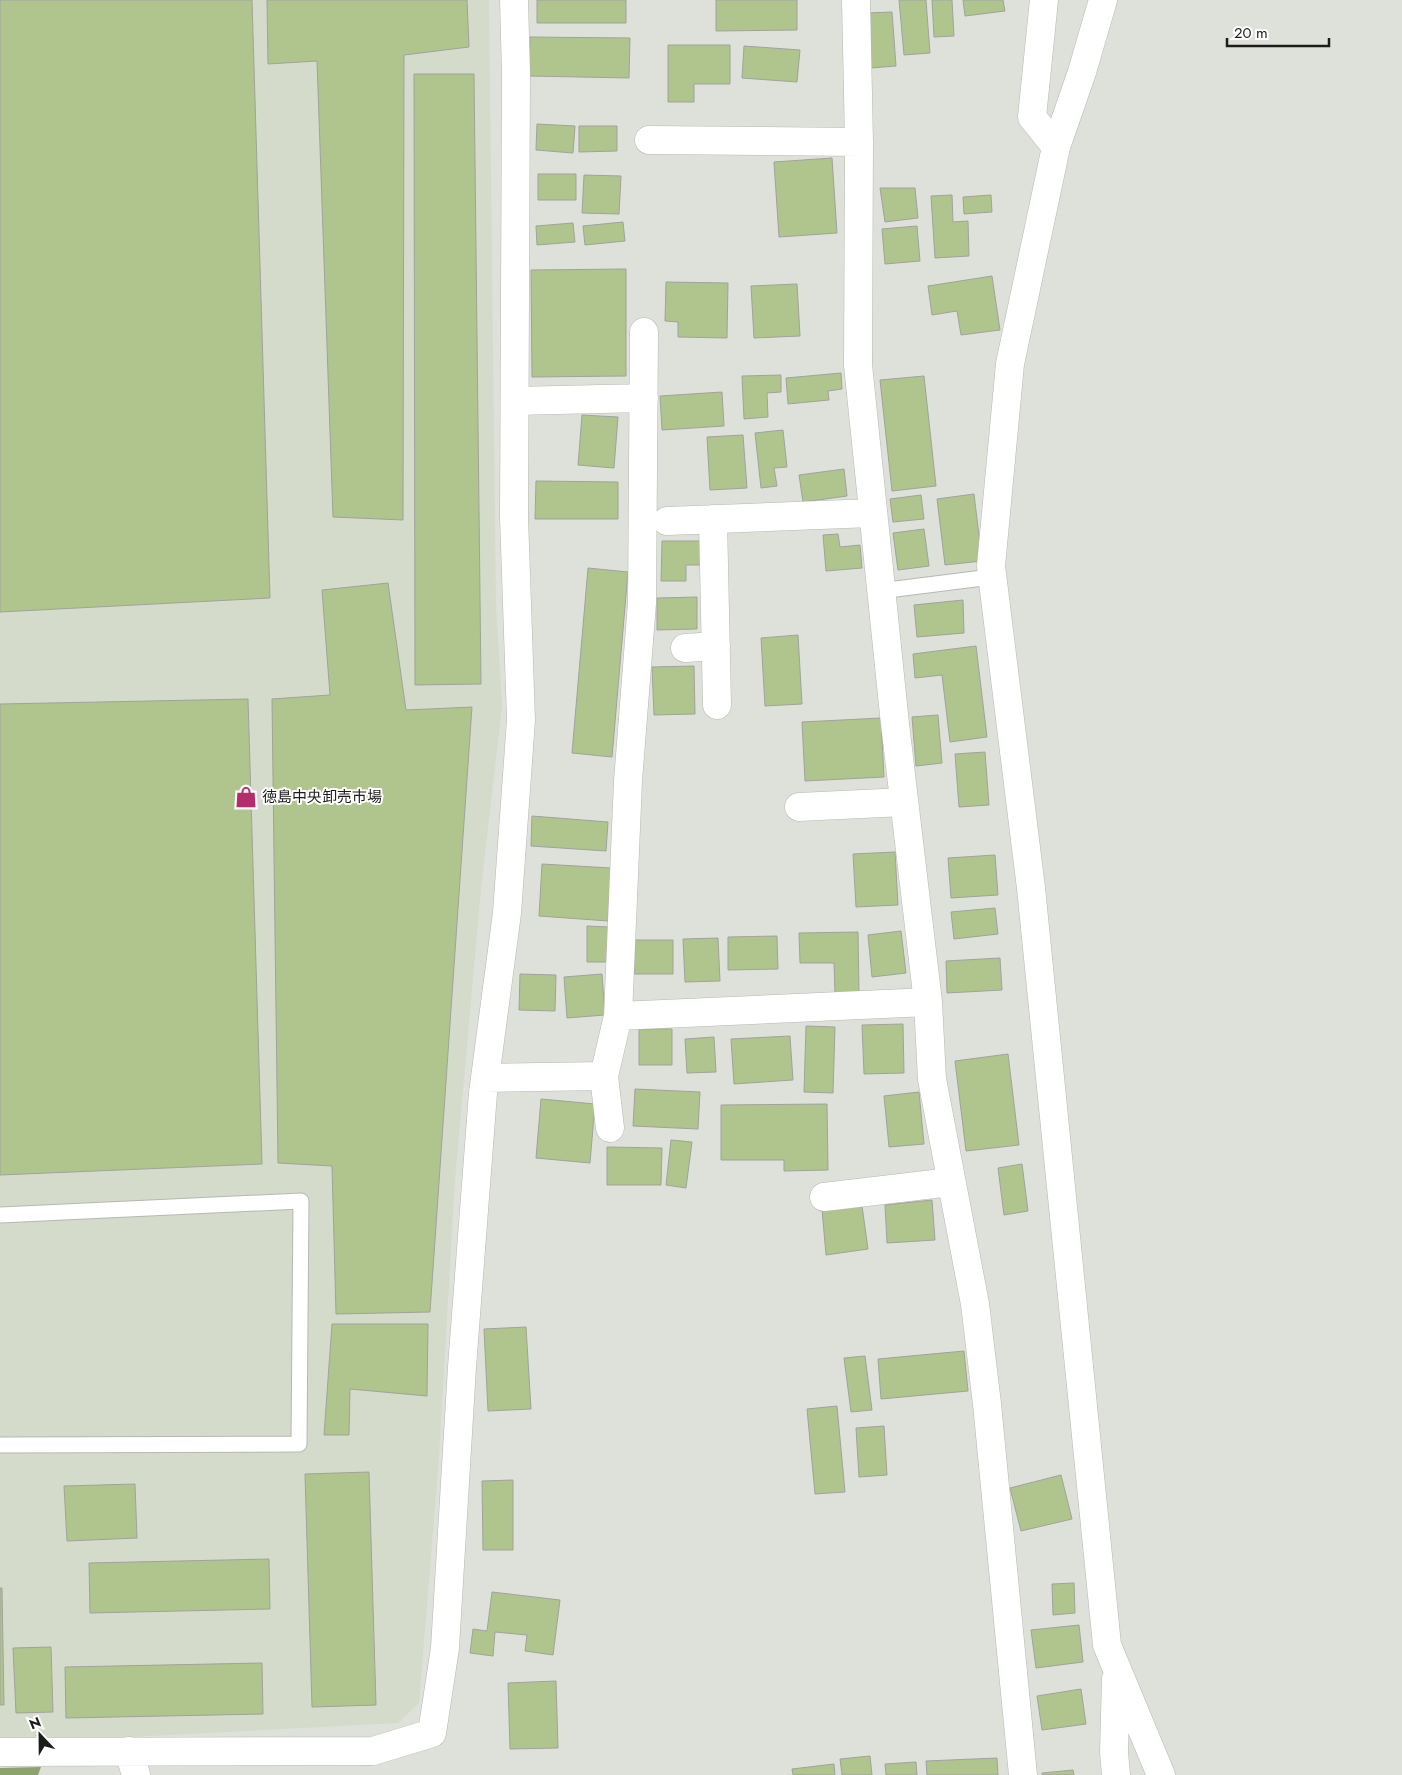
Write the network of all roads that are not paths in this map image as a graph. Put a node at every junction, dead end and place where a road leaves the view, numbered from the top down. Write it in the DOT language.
graph roads {
  1 [pos="514,0"];
  2 [pos="856,0"];
  3 [pos="1044,0"];
  4 [pos="1103,0"];
  5 [pos="649,140"];
  6 [pos="859,142"];
  7 [pos="1056,147"];
  8 [pos="644,332"];
  9 [pos="644,398"];
  10 [pos="515,401"];
  11 [pos="872,513"];
  12 [pos="713,519"];
  13 [pos="667,521"];
  14 [pos="991,577"];
  15 [pos="880,591"];
  16 [pos="716,646"];
  17 [pos="684,648"];
  18 [pos="717,705"];
  19 [pos="904,802"];
  20 [pos="799,807"];
  21 [pos="928,1002"];
  22 [pos="618,1016"];
  23 [pos="604,1076"];
  24 [pos="485,1078"];
  25 [pos="610,1128"];
  26 [pos="952,1182"];
  27 [pos="824,1197"];
  28 [pos="0,1215"];
  29 [pos="0,1445"];
  30 [pos="1116,1668"];
  31 [pos="0,1752"];
  32 [pos="132,1763"];
  33 [pos="1023,1775"];
  34 [pos="1116,1775"];
  35 [pos="1161,1775"];
  1 -- 10 [label="street"];
  2 -- 6 [label="street"];
  3 -- 7 [label="street"];
  4 -- 7 [label="street"];
  5 -- 6 [label="street"];
  6 -- 11 [label="street"];
  7 -- 14 [label="street"];
  8 -- 9 [label="street"];
  9 -- 10 [label="street"];
  9 -- 22 [label="street"];
  10 -- 24 [label="street"];
  11 -- 12 [label="street"];
  11 -- 15 [label="street"];
  12 -- 13 [label="street"];
  12 -- 16 [label="street"];
  14 -- 15 [label="lane"];
  14 -- 30 [label="street"];
  15 -- 19 [label="street"];
  16 -- 17 [label="street"];
  16 -- 18 [label="street"];
  19 -- 20 [label="street"];
  19 -- 21 [label="street"];
  21 -- 22 [label="street"];
  21 -- 26 [label="street"];
  22 -- 23 [label="street"];
  23 -- 24 [label="street"];
  23 -- 25 [label="street"];
  24 -- 32 [label="street"];
  26 -- 27 [label="street"];
  26 -- 33 [label="street"];
  28 -- 29 [label="lane"];
  30 -- 34 [label="street"];
  30 -- 35 [label="street"];
  31 -- 32 [label="street"];
}
